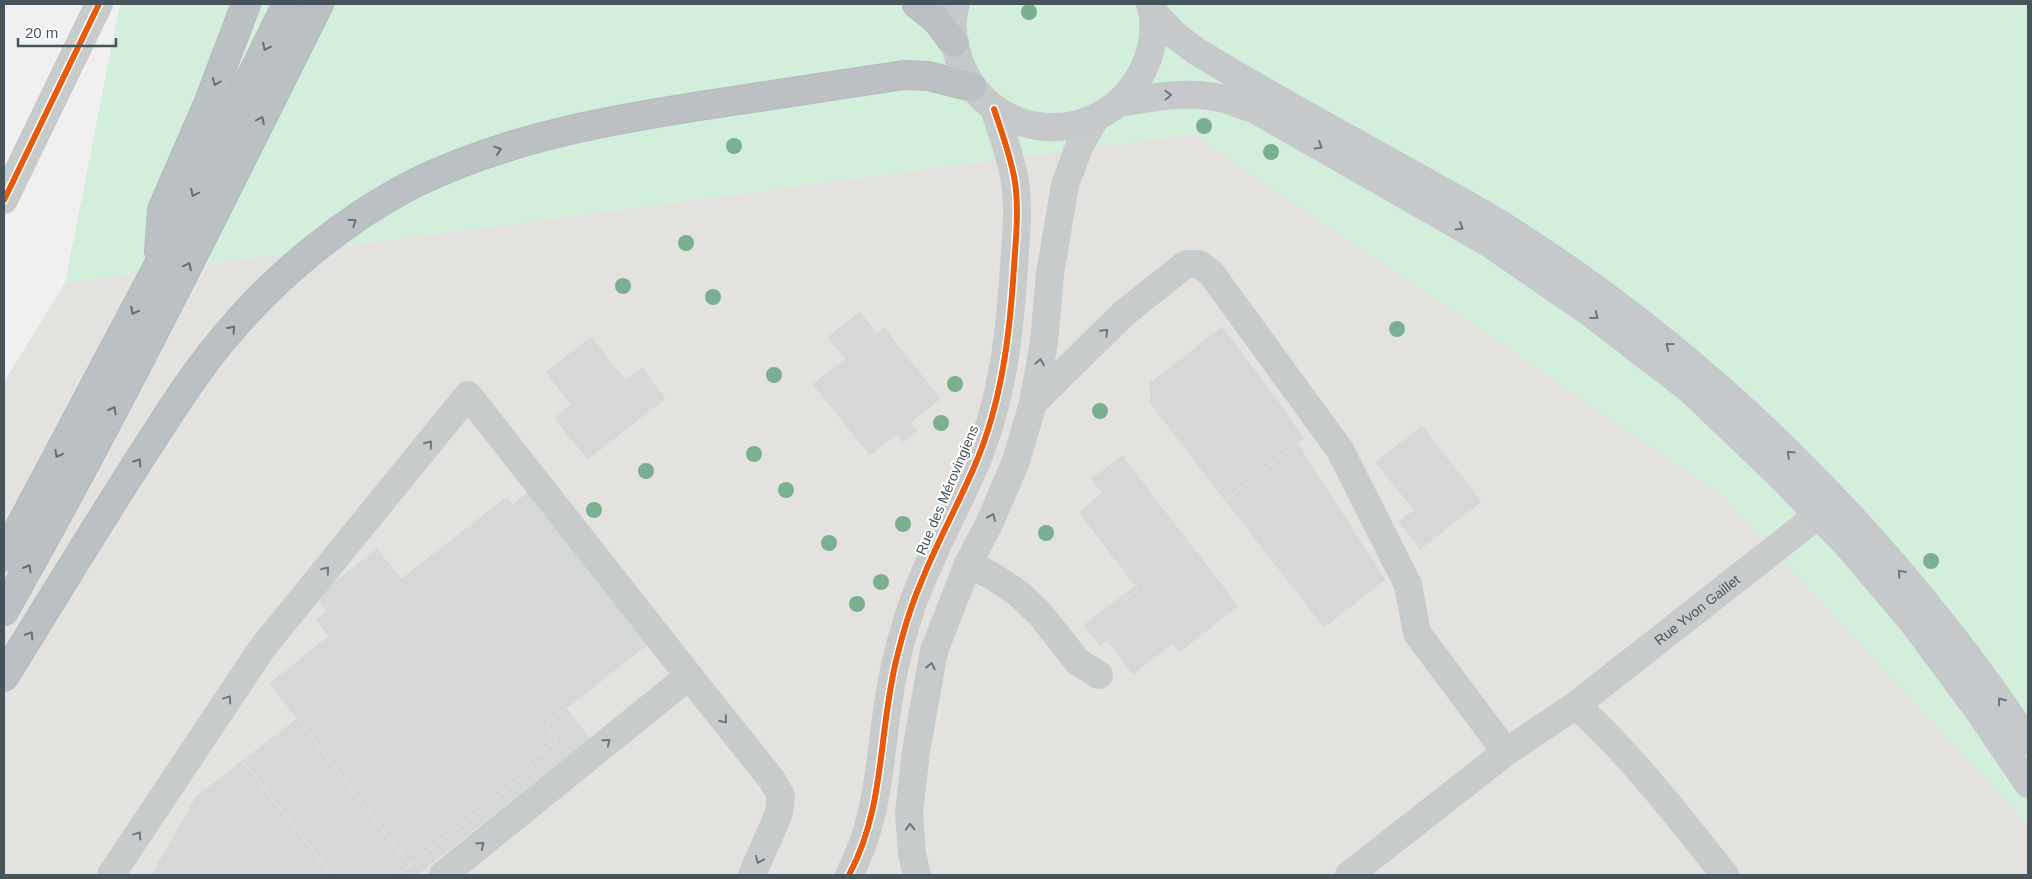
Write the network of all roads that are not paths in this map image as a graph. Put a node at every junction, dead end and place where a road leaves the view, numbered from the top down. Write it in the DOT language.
graph roads {
  1 [pos="99,4"];
  2 [pos="246,4"];
  3 [pos="287,4"];
  4 [pos="319,4"];
  5 [pos="917,4"];
  6 [pos="956,4"];
  7 [pos="1152,8"];
  8 [pos="954,43"];
  9 [pos="972,87"];
  10 [pos="1120,103"];
  11 [pos="994,109"];
  12 [pos="1094,119"];
  13 [pos="4,200"];
  14 [pos="157,268"];
  15 [pos="1033,403"];
  16 [pos="1818,515"];
  17 [pos="4,556"];
  18 [pos="968,564"];
  19 [pos="4,610"];
  20 [pos="1099,675"];
  21 [pos="4,676"];
  22 [pos="689,676"];
  23 [pos="1576,705"];
  24 [pos="2028,741"];
  25 [pos="1506,752"];
  26 [pos="2028,784"];
  27 [pos="111,875"];
  28 [pos="443,875"];
  29 [pos="752,875"];
  30 [pos="849,875"];
  31 [pos="917,875"];
  32 [pos="1349,875"];
  33 [pos="1726,875"];
  1 -- 13 [label="street"];
  2 -- 14 [label="highway, one-way"];
  3 -- 14 [label="highway, one-way"];
  19 -- 4 [label="highway, one-way"];
  5 -- 8 [label="highway"];
  6 -- 8 [label="main road"];
  7 -- 10 [label="main road"];
  24 -- 7 [label="main road, one-way"];
  8 -- 9 [label="main road"];
  9 -- 11 [label="main road"];
  21 -- 9 [label="highway, one-way"];
  10 -- 12 [label="main road"];
  10 -- 16 [label="main road, one-way"];
  11 -- 12 [label="main road"];
  11 -- 30 [label="street, Rue des Mérovingiens"];
  15 -- 12 [label="street, one-way"];
  14 -- 17 [label="highway, one-way"];
  18 -- 15 [label="street, one-way"];
  15 -- 25 [label="street, one-way"];
  16 -- 23 [label="street, Rue Yvon Gaillet"];
  16 -- 26 [label="main road"];
  18 -- 20 [label="street"];
  31 -- 18 [label="street, one-way"];
  27 -- 22 [label="street, one-way"];
  28 -- 22 [label="street, one-way"];
  22 -- 29 [label="street, one-way"];
  23 -- 25 [label="street, Rue Yvon Gaillet"];
  23 -- 33 [label="street"];
  25 -- 32 [label="street, Rue Yvon Gaillet"];
}
